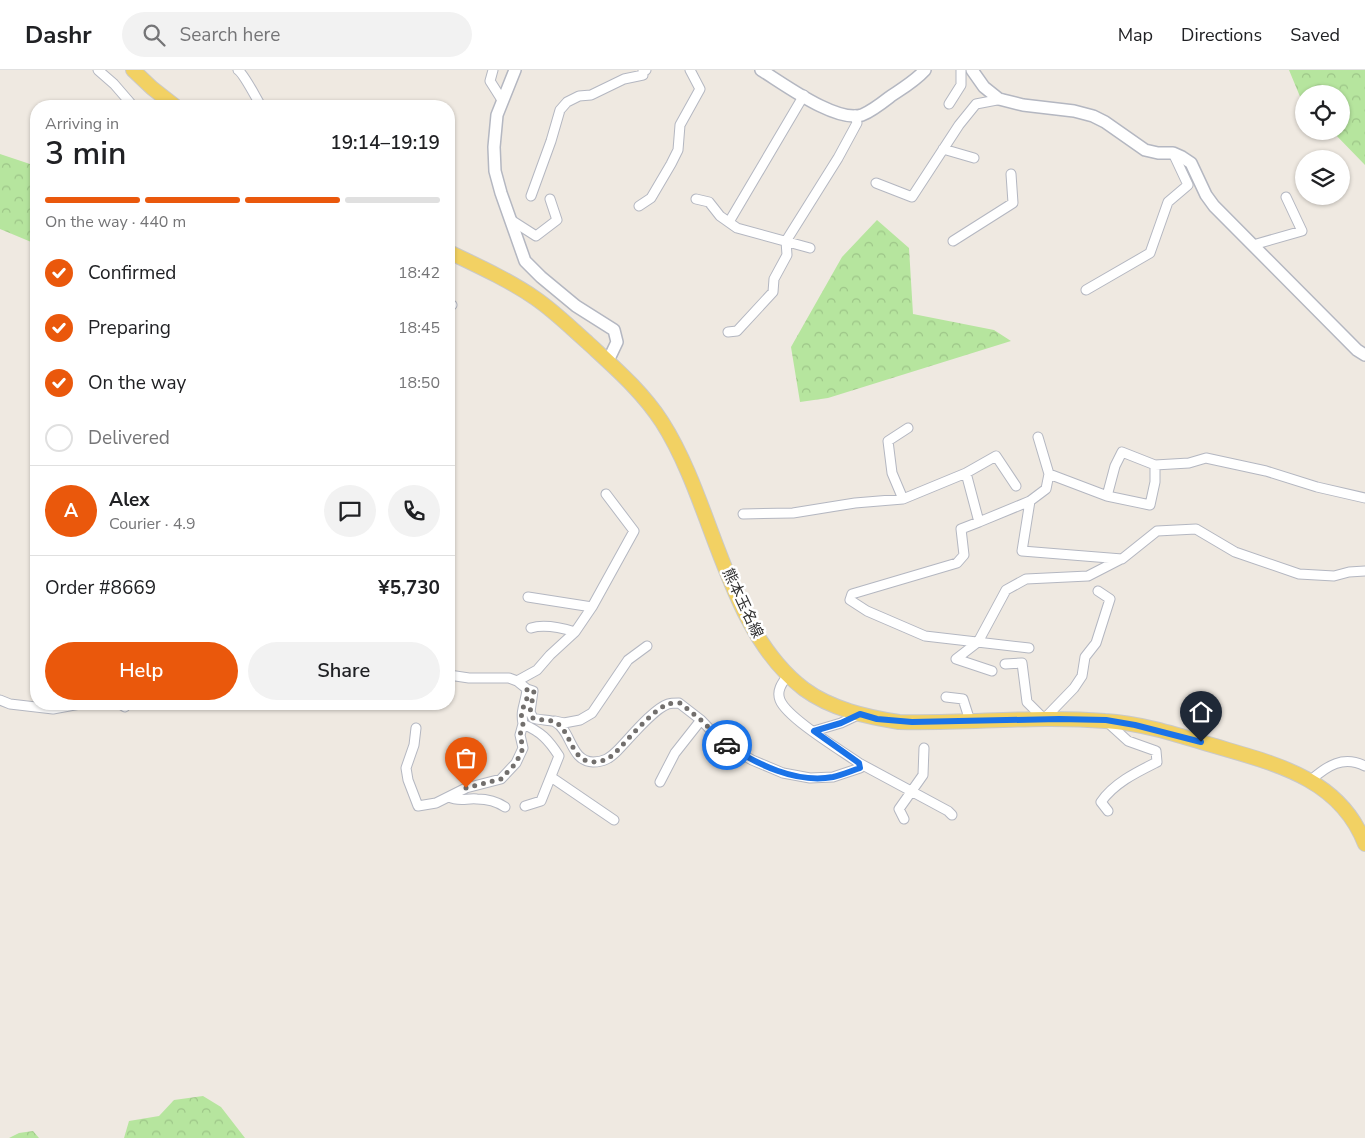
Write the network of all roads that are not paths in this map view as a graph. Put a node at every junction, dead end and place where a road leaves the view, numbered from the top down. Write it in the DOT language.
graph roads {
  1 [pos="98,70"];
  2 [pos="133,70"];
  3 [pos="238,70"];
  4 [pos="492,70"];
  5 [pos="515,70"];
  6 [pos="646,70"];
  7 [pos="690,70"];
  8 [pos="761,70"];
  9 [pos="925,70"];
  10 [pos="960,70"];
  11 [pos="972,70"];
  12 [pos="804,95"];
  13 [pos="1002,99"];
  14 [pos="128,100"];
  15 [pos="167,100"];
  16 [pos="257,100"];
  17 [pos="502,100"];
  18 [pos="949,104"];
  19 [pos="855,115"];
  20 [pos="943,149"];
  21 [pos="1173,154"];
  22 [pos="974,158"];
  23 [pos="1011,174"];
  24 [pos="876,183"];
  25 [pos="531,196"];
  26 [pos="1286,197"];
  27 [pos="550,199"];
  28 [pos="696,199"];
  29 [pos="639,206"];
  30 [pos="511,220"];
  31 [pos="729,222"];
  32 [pos="786,241"];
  33 [pos="954,242"];
  34 [pos="1253,245"];
  35 [pos="810,248"];
  36 [pos="455,255"];
  37 [pos="1086,290"];
  38 [pos="728,332"];
  39 [pos="1365,355"];
  40 [pos="608,361"];
  41 [pos="908,428"];
  42 [pos="1038,437"];
  43 [pos="1155,465"];
  44 [pos="966,472"];
  45 [pos="1048,474"];
  46 [pos="1016,486"];
  47 [pos="606,494"];
  48 [pos="1106,496"];
  49 [pos="1365,498"];
  50 [pos="903,499"];
  51 [pos="1030,501"];
  52 [pos="743,514"];
  53 [pos="979,522"];
  54 [pos="1122,559"];
  55 [pos="1365,570"];
  56 [pos="1098,591"];
  57 [pos="528,597"];
  58 [pos="592,607"];
  59 [pos="531,628"];
  60 [pos="575,632"];
  61 [pos="978,642"];
  62 [pos="647,646"];
  63 [pos="1029,648"];
  64 [pos="1004,664"];
  65 [pos="992,671"];
  66 [pos="788,675"];
  67 [pos="455,676"];
  68 [pos="517,681"];
  69 [pos="527,689"];
  70 [pos="946,697"];
  71 [pos="0,700"];
  72 [pos="30,706"];
  73 [pos="860,714"];
  74 [pos="1044,719"];
  75 [pos="701,720"];
  76 [pos="1106,720"];
  77 [pos="970,721"];
  78 [pos="554,722"];
  79 [pos="523,724"];
  80 [pos="416,728"];
  81 [pos="814,731"];
  82 [pos="924,748"];
  83 [pos="859,763"];
  84 [pos="1365,766"];
  85 [pos="551,778"];
  86 [pos="1311,780"];
  87 [pos="660,782"];
  88 [pos="912,791"];
  89 [pos="449,797"];
  90 [pos="505,806"];
  91 [pos="525,806"];
  92 [pos="1108,811"];
  93 [pos="952,815"];
  94 [pos="904,819"];
  95 [pos="614,820"];
  96 [pos="1365,844"];
  1 -- 14 [label="street"];
  2 -- 15 [label="main road"];
  3 -- 16 [label="street"];
  4 -- 17 [label="street"];
  5 -- 17 [label="street"];
  6 -- 25 [label="street"];
  7 -- 29 [label="street"];
  8 -- 12 [label="street"];
  9 -- 19 [label="street"];
  10 -- 18 [label="street"];
  11 -- 13 [label="street"];
  12 -- 19 [label="street"];
  12 -- 31 [label="street"];
  13 -- 20 [label="street"];
  13 -- 21 [label="street"];
  17 -- 30 [label="street"];
  19 -- 32 [label="street"];
  20 -- 22 [label="street"];
  20 -- 24 [label="street"];
  21 -- 34 [label="street"];
  21 -- 37 [label="street"];
  23 -- 33 [label="street"];
  26 -- 34 [label="street"];
  27 -- 30 [label="street"];
  28 -- 31 [label="street"];
  30 -- 40 [label="street"];
  31 -- 32 [label="street"];
  32 -- 35 [label="street"];
  32 -- 38 [label="street"];
  34 -- 39 [label="street"];
  36 -- 40 [label="main road, 熊本玉名線"];
  40 -- 66 [label="main road, 熊本玉名線"];
  41 -- 50 [label="street"];
  42 -- 45 [label="street"];
  43 -- 48 [label="street"];
  43 -- 48 [label="street"];
  43 -- 49 [label="street"];
  44 -- 46 [label="street"];
  44 -- 50 [label="street"];
  44 -- 53 [label="street"];
  45 -- 48 [label="street"];
  45 -- 51 [label="street"];
  47 -- 58 [label="street"];
  50 -- 52 [label="street"];
  51 -- 53 [label="street"];
  51 -- 54 [label="street"];
  53 -- 61 [label="street"];
  54 -- 55 [label="street"];
  54 -- 61 [label="street"];
  56 -- 74 [label="street"];
  57 -- 58 [label="street"];
  58 -- 60 [label="street"];
  59 -- 60 [label="street"];
  60 -- 68 [label="street"];
  61 -- 63 [label="street"];
  61 -- 65 [label="street"];
  62 -- 78 [label="street"];
  64 -- 74 [label="street"];
  66 -- 73 [label="main road, 熊本玉名線"];
  66 -- 81 [label="street"];
  67 -- 68 [label="street"];
  68 -- 69 [label="street"];
  69 -- 78 [label="street"];
  69 -- 79 [label="street"];
  70 -- 77 [label="street"];
  71 -- 72 [label="street"];
  73 -- 77 [label="main road, 熊本玉名線"];
  73 -- 81 [label="street"];
  74 -- 76 [label="main road, 熊本玉名線"];
  74 -- 77 [label="main road, 熊本玉名線"];
  75 -- 78 [label="street"];
  75 -- 83 [label="street"];
  75 -- 87 [label="street"];
  76 -- 86 [label="main road, 熊本玉名線"];
  76 -- 92 [label="street"];
  79 -- 85 [label="street"];
  79 -- 89 [label="street"];
  80 -- 89 [label="street"];
  81 -- 83 [label="street"];
  82 -- 88 [label="street"];
  83 -- 88 [label="street"];
  84 -- 86 [label="street"];
  85 -- 91 [label="street"];
  85 -- 95 [label="street"];
  86 -- 96 [label="main road, 熊本玉名線"];
  88 -- 93 [label="street"];
  88 -- 94 [label="street"];
  89 -- 90 [label="street"];
}
